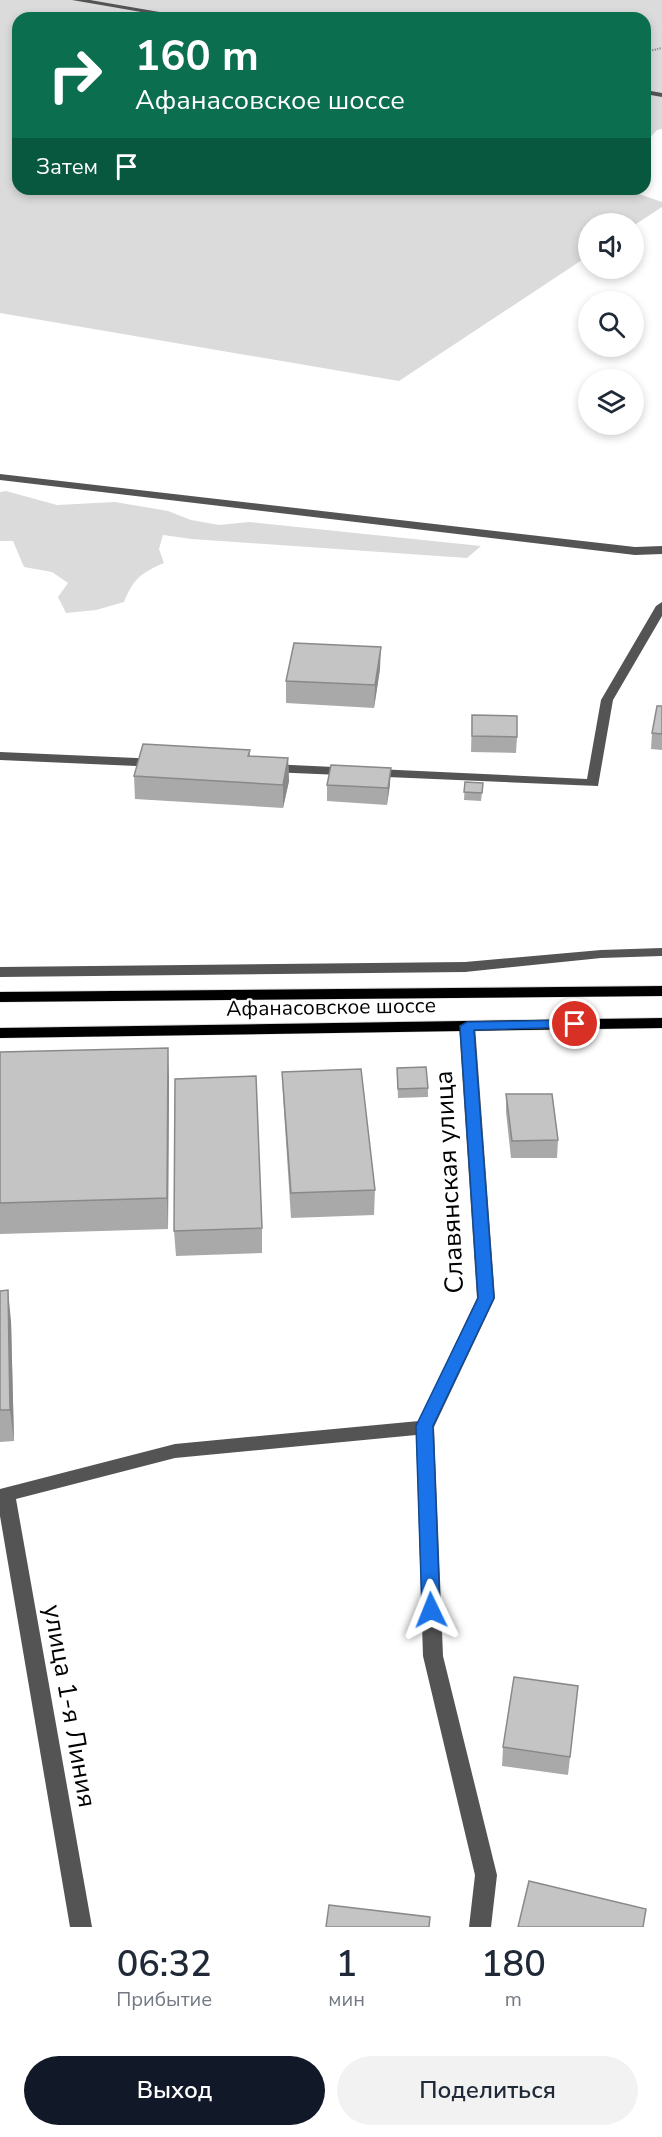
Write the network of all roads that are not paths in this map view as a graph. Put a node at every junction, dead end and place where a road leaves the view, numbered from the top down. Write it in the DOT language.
graph roads {
  1 [pos="76,0"];
  2 [pos="152,12"];
  3 [pos="0,477"];
  4 [pos="662,550"];
  5 [pos="662,606"];
  6 [pos="0,756"];
  7 [pos="178,764"];
  8 [pos="261,768"];
  9 [pos="662,952"];
  10 [pos="0,972"];
  11 [pos="662,991"];
  12 [pos="0,997"];
  13 [pos="662,1023"];
  14 [pos="467,1026"];
  15 [pos="0,1033"];
  16 [pos="425,1426"];
  17 [pos="3,1496"];
  18 [pos="81,1927"];
  19 [pos="480,1927"];
  1 -- 2 [label="street"];
  3 -- 4 [label="street"];
  5 -- 8 [label="street"];
  6 -- 7 [label="street"];
  9 -- 10 [label="street"];
  11 -- 12 [label="main road, Афанасовское шоссе"];
  13 -- 14 [label="main road, Афанасовское шоссе"];
  14 -- 15 [label="main road, Афанасовское шоссе"];
  14 -- 16 [label="street, Славянская улица"];
  16 -- 17 [label="street"];
  16 -- 19 [label="street, Славянская улица"];
  17 -- 18 [label="street, улица 1-я Линия"];
}
